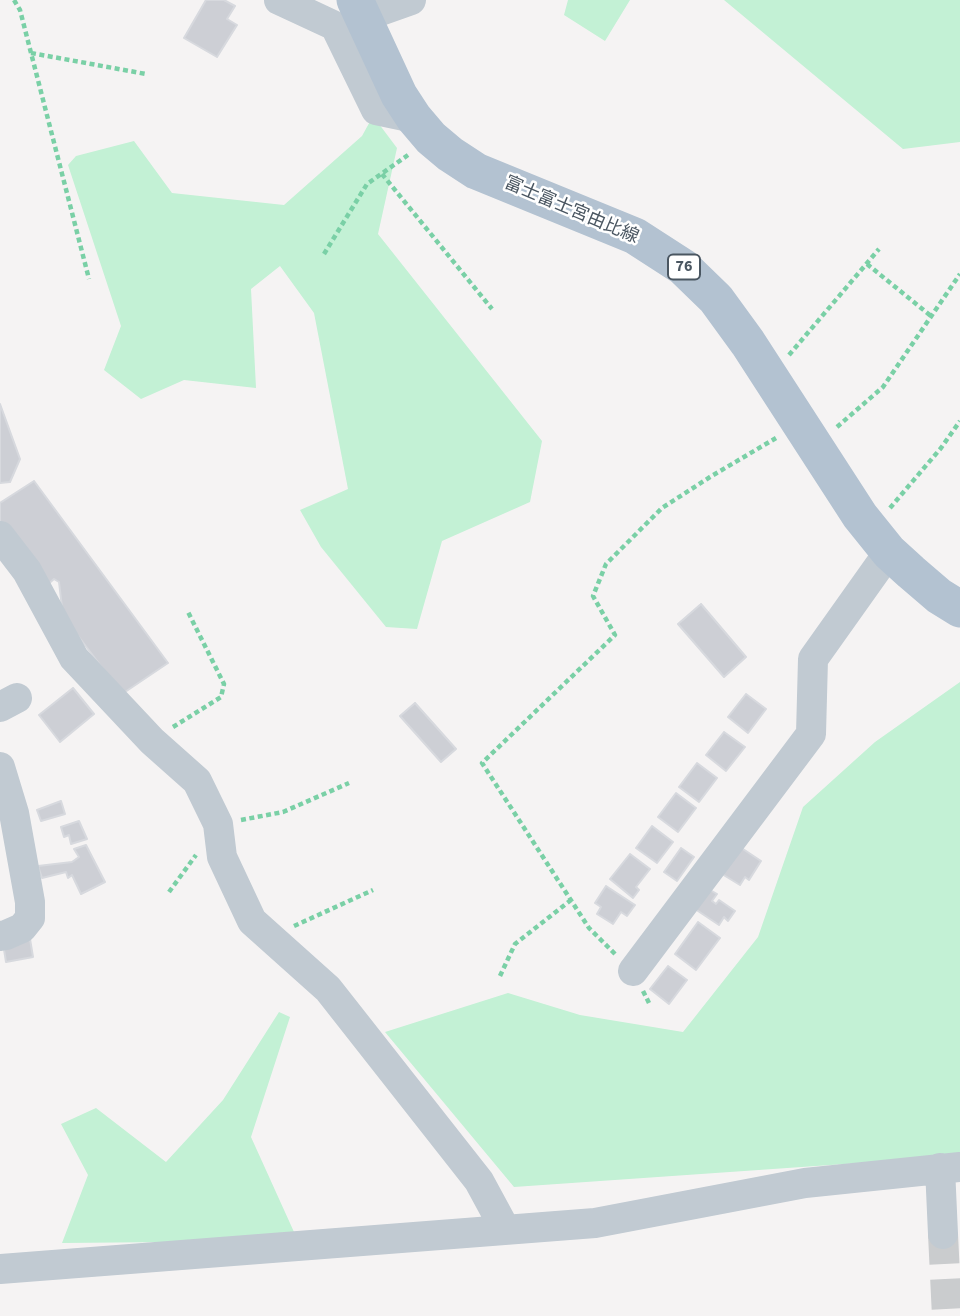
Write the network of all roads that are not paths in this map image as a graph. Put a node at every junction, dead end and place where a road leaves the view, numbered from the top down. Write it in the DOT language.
graph roads {
  1 [pos="279,0"];
  2 [pos="411,0"];
  3 [pos="359,8"];
  4 [pos="422,128"];
  5 [pos="0,536"];
  6 [pos="880,541"];
  7 [pos="960,609"];
  8 [pos="0,767"];
  9 [pos="0,936"];
  10 [pos="633,971"];
  11 [pos="950,1168"];
  12 [pos="505,1229"];
  13 [pos="943,1234"];
  14 [pos="0,1269"];
  1 -- 4 [label="street"];
  2 -- 3 [label="street"];
  3 -- 4 [label="main road, 富士富士宮由比線 / 76"];
  4 -- 6 [label="main road, 富士富士宮由比線 / 76"];
  5 -- 12 [label="street"];
  6 -- 7 [label="main road, 富士富士宮由比線 / 76"];
  6 -- 10 [label="street"];
  8 -- 9 [label="street"];
  11 -- 12 [label="street"];
  11 -- 13 [label="street"];
  12 -- 14 [label="street"];
}
